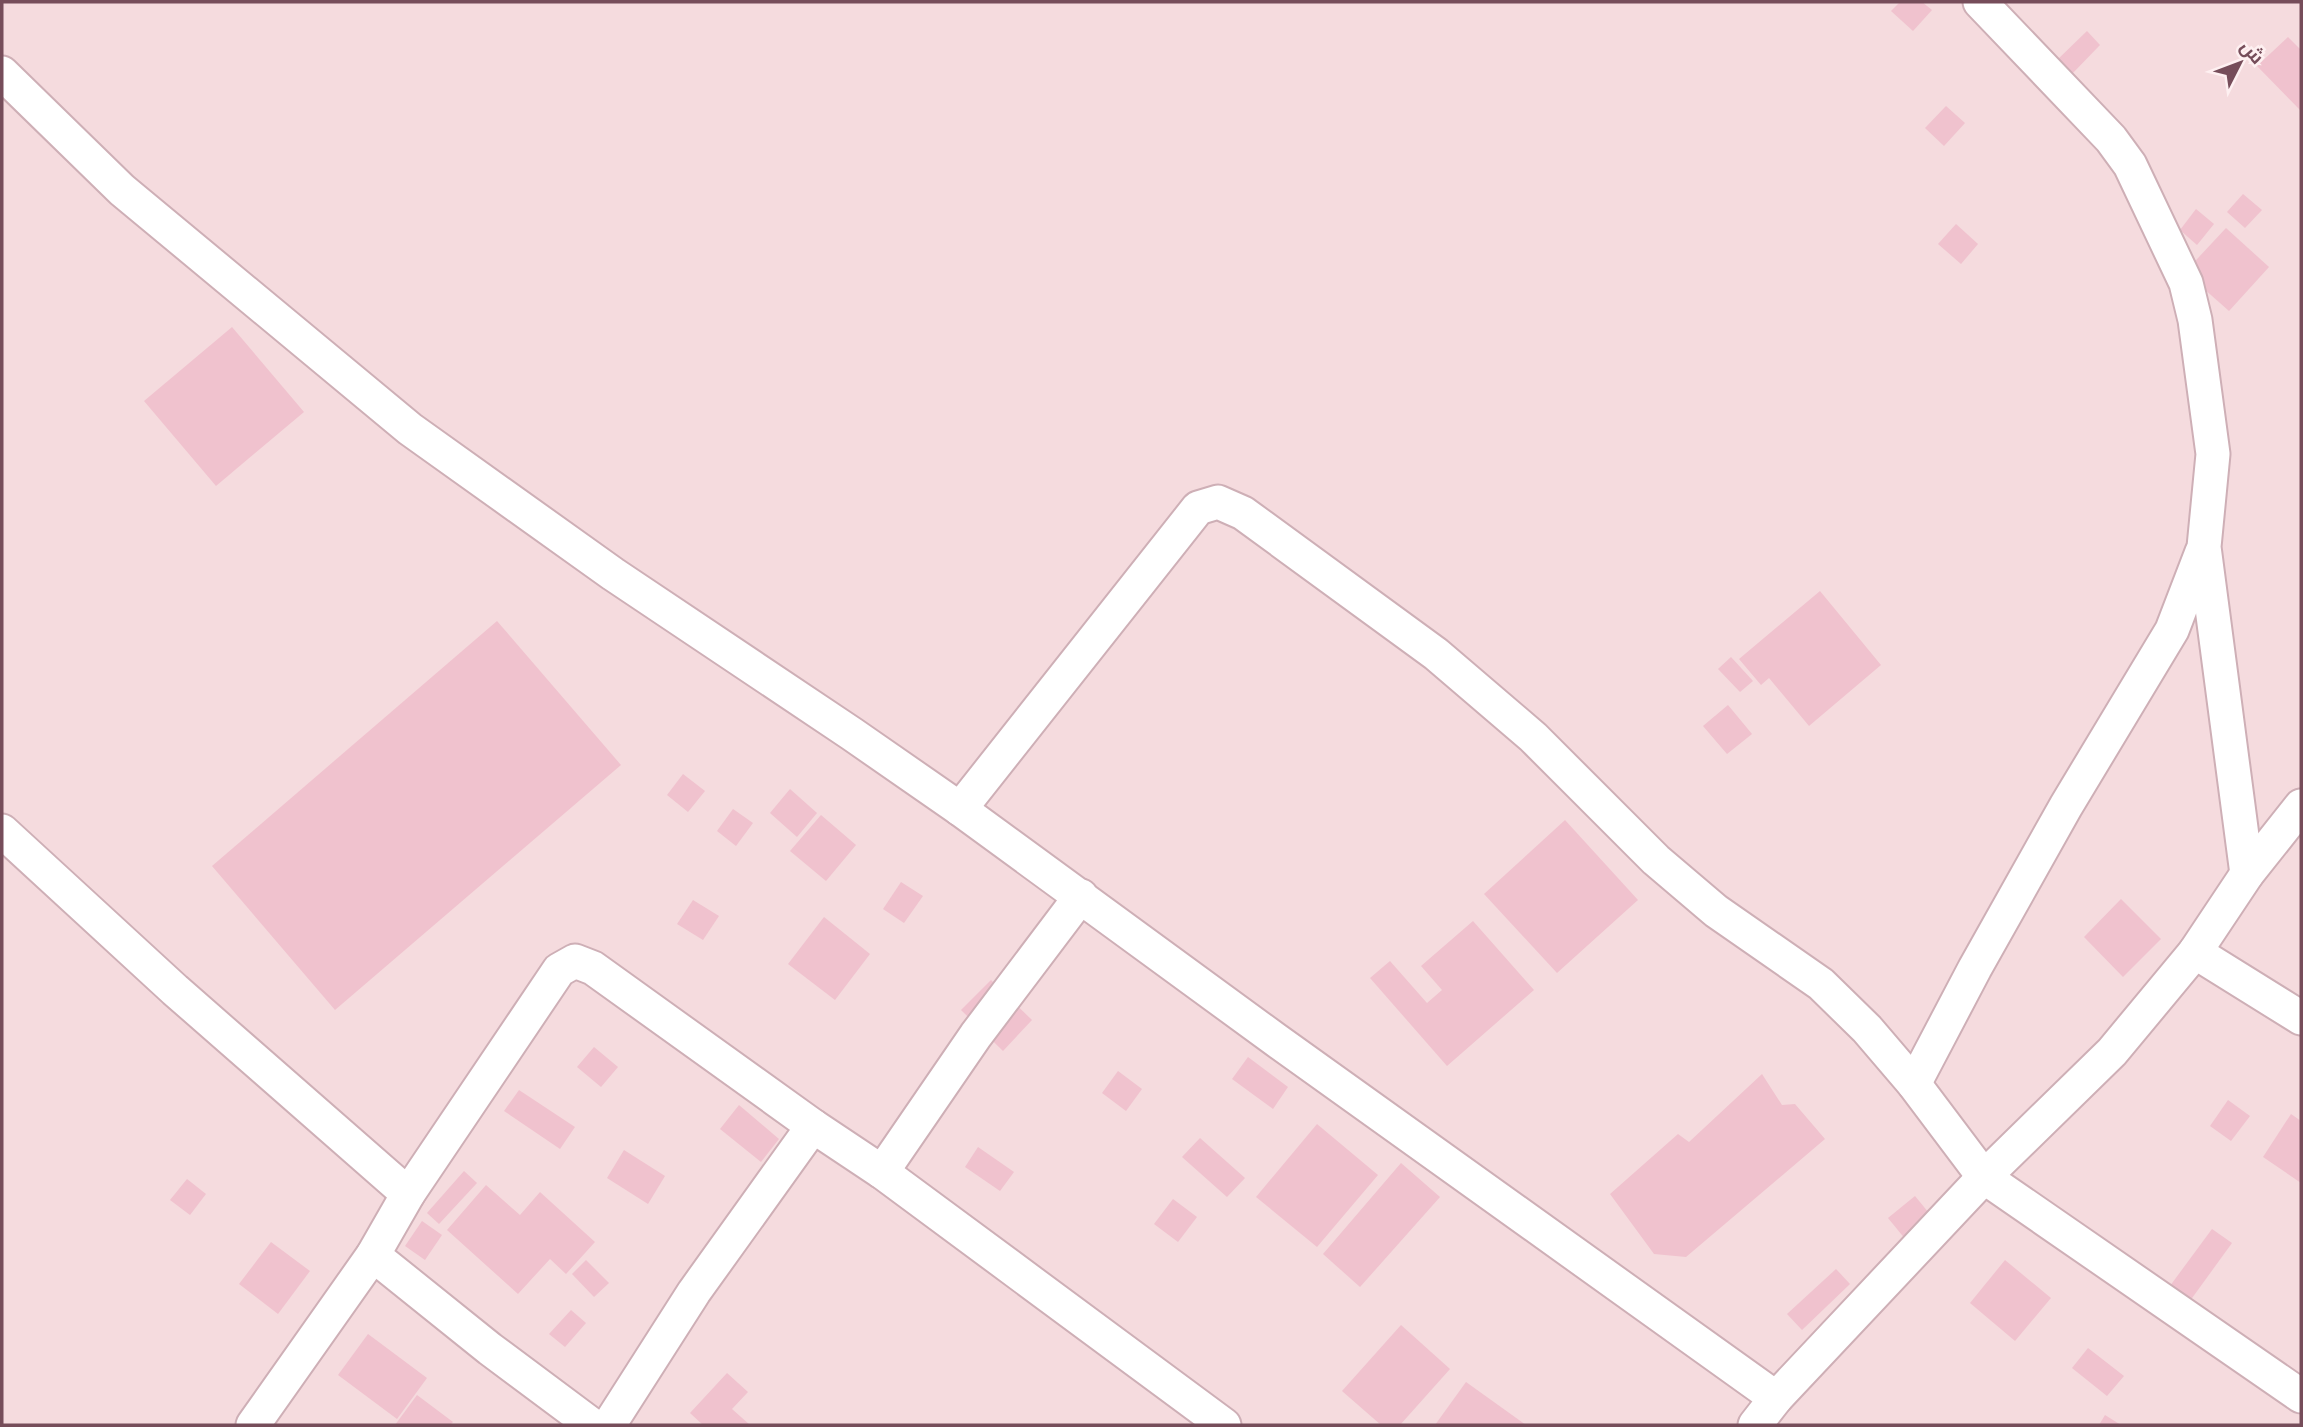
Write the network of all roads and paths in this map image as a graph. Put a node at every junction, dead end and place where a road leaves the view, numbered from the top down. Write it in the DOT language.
graph roads {
  1 [pos="1980,2"];
  2 [pos="2,73"];
  3 [pos="2204,547"];
  4 [pos="2301,806"];
  5 [pos="960,810"];
  6 [pos="2,831"];
  7 [pos="2247,874"];
  8 [pos="1081,896"];
  9 [pos="2195,952"];
  10 [pos="2301,1018"];
  11 [pos="1914,1084"];
  12 [pos="813,1126"];
  13 [pos="882,1172"];
  14 [pos="1984,1177"];
  15 [pos="408,1194"];
  16 [pos="373,1255"];
  17 [pos="2301,1396"];
  18 [pos="1769,1416"];
  19 [pos="253,1425"];
  20 [pos="592,1425"];
  21 [pos="609,1425"];
  22 [pos="1224,1425"];
  1 -- 3 [label="street"];
  2 -- 5 [label="street"];
  3 -- 7 [label="street"];
  3 -- 11 [label="street"];
  4 -- 7 [label="street"];
  5 -- 8 [label="street"];
  5 -- 11 [label="street"];
  6 -- 15 [label="street"];
  7 -- 9 [label="street"];
  8 -- 13 [label="street"];
  8 -- 18 [label="street"];
  9 -- 10 [label="street"];
  9 -- 14 [label="street"];
  11 -- 14 [label="street"];
  12 -- 13 [label="street"];
  12 -- 15 [label="street"];
  12 -- 21 [label="street"];
  13 -- 22 [label="street"];
  14 -- 17 [label="street"];
  14 -- 18 [label="street"];
  15 -- 16 [label="street"];
  16 -- 19 [label="street"];
  16 -- 20 [label="street"];
}
